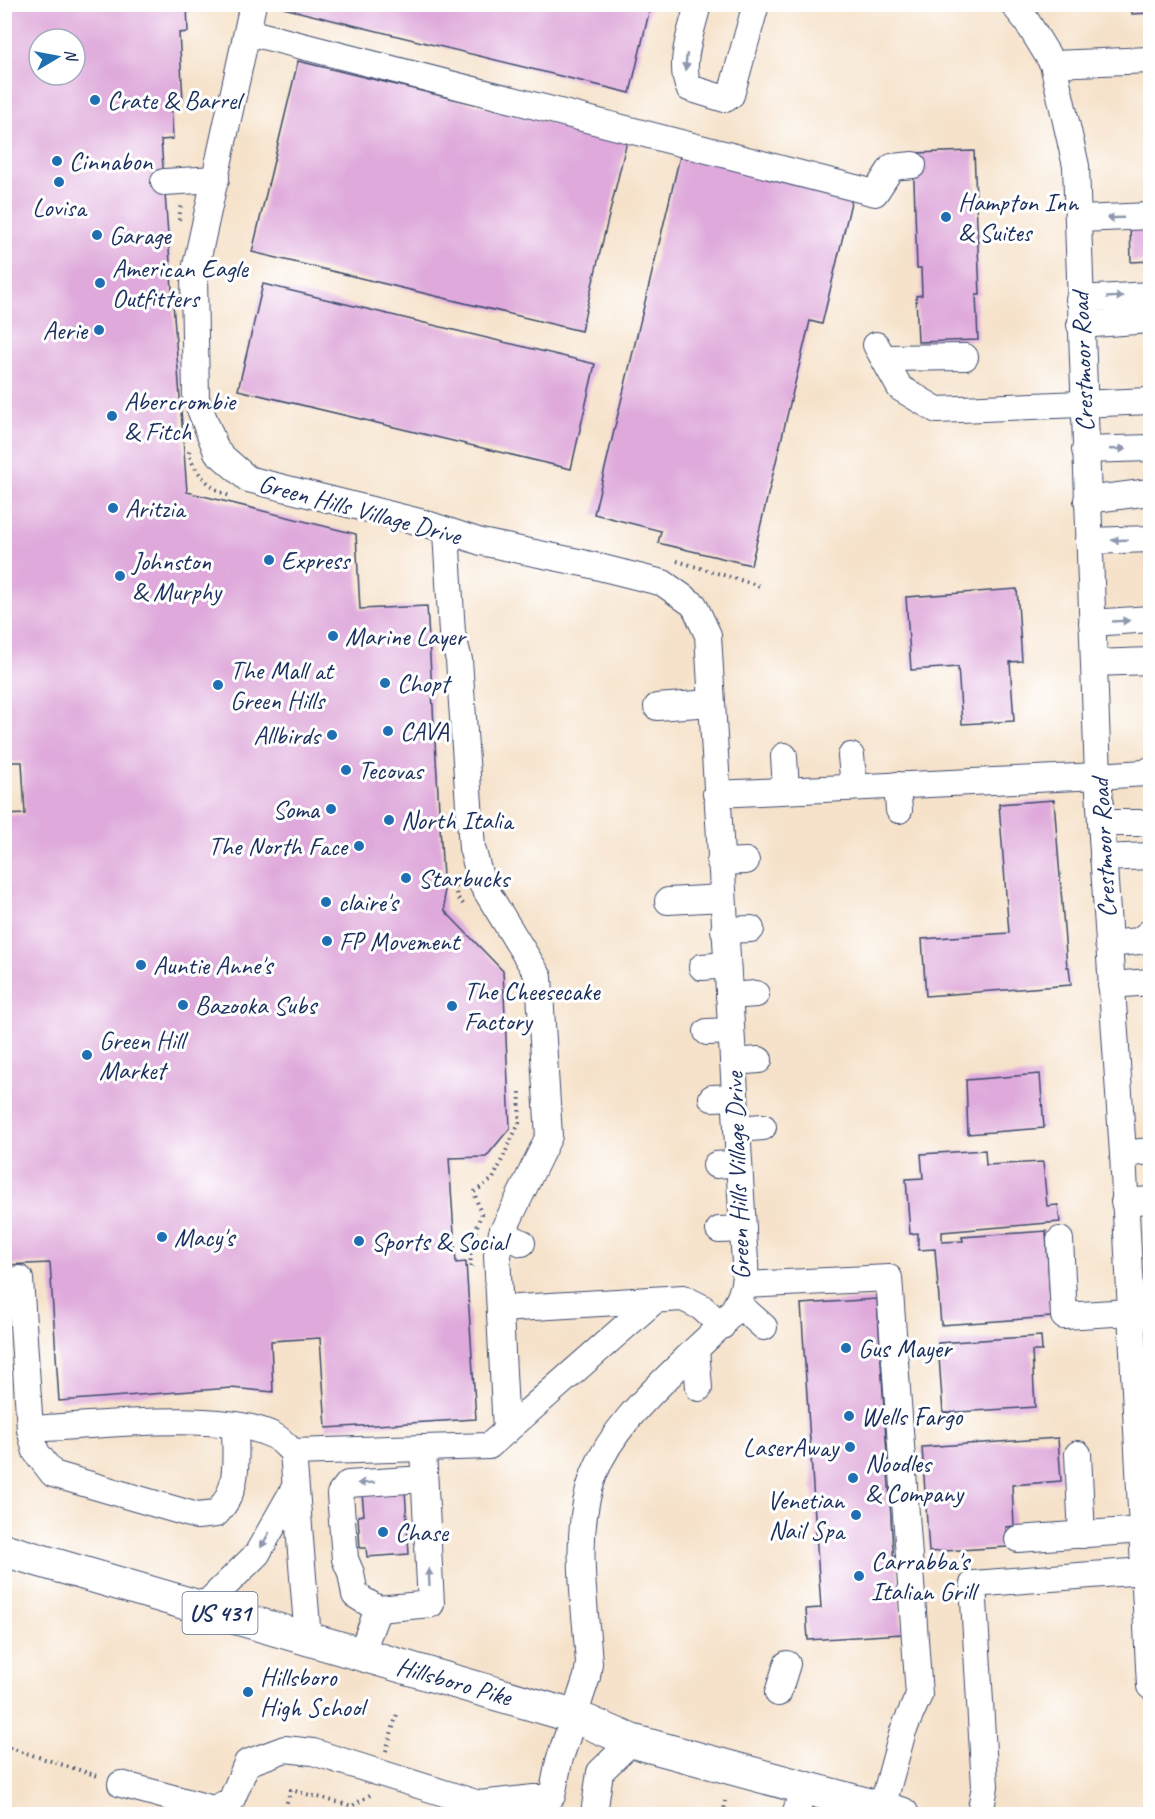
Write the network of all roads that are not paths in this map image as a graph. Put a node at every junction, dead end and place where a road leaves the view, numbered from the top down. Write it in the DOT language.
graph roads {
  1 [pos="254,4"];
  2 [pos="698,4"];
  3 [pos="756,4"];
  4 [pos="1020,12"];
  5 [pos="248,32"];
  6 [pos="1150,60"];
  7 [pos="1053,64"];
  8 [pos="913,165"];
  9 [pos="216,179"];
  10 [pos="164,182"];
  11 [pos="1150,216"];
  12 [pos="1080,219"];
  13 [pos="1150,295"];
  14 [pos="1079,299"];
  15 [pos="1150,320"];
  16 [pos="1080,325"];
  17 [pos="964,357"];
  18 [pos="1150,401"];
  19 [pos="1083,405"];
  20 [pos="1150,448"];
  21 [pos="1085,450"];
  22 [pos="1150,492"];
  23 [pos="1087,500"];
  24 [pos="446,532"];
  25 [pos="1150,539"];
  26 [pos="1089,541"];
  27 [pos="1150,619"];
  28 [pos="1092,623"];
  29 [pos="1150,661"];
  30 [pos="1094,663"];
  31 [pos="711,704"];
  32 [pos="657,707"];
  33 [pos="784,756"];
  34 [pos="851,756"];
  35 [pos="1150,770"];
  36 [pos="1098,776"];
  37 [pos="854,787"];
  38 [pos="786,790"];
  39 [pos="716,794"];
  40 [pos="1101,823"];
  41 [pos="1150,823"];
  42 [pos="1150,856"];
  43 [pos="1103,858"];
  44 [pos="746,861"];
  45 [pos="720,862"];
  46 [pos="723,898"];
  47 [pos="669,901"];
  48 [pos="751,929"];
  49 [pos="724,930"];
  50 [pos="1150,932"];
  51 [pos="1108,944"];
  52 [pos="1150,982"];
  53 [pos="1111,985"];
  54 [pos="756,994"];
  55 [pos="729,996"];
  56 [pos="759,1060"];
  57 [pos="733,1062"];
  58 [pos="763,1127"];
  59 [pos="737,1129"];
  60 [pos="1150,1151"];
  61 [pos="1123,1154"];
  62 [pos="1150,1200"];
  63 [pos="1124,1202"];
  64 [pos="1060,1240"];
  65 [pos="20,1279"];
  66 [pos="741,1295"];
  67 [pos="655,1300"];
  68 [pos="500,1309"];
  69 [pos="1130,1312"];
  70 [pos="722,1326"];
  71 [pos="764,1327"];
  72 [pos="696,1349"];
  73 [pos="699,1388"];
  74 [pos="235,1425"];
  75 [pos="30,1429"];
  76 [pos="506,1431"];
  77 [pos="423,1450"];
  78 [pos="293,1452"];
  79 [pos="1078,1454"];
  80 [pos="1144,1454"];
  81 [pos="424,1479"];
  82 [pos="294,1489"];
  83 [pos="1142,1530"];
  84 [pos="1082,1535"];
  85 [pos="1018,1539"];
  86 [pos="4,1550"];
  87 [pos="1144,1571"];
  88 [pos="202,1608"];
  89 [pos="378,1609"];
  90 [pos="308,1639"];
  91 [pos="361,1654"];
  92 [pos="787,1664"];
  93 [pos="1150,1686"];
  94 [pos="778,1693"];
  95 [pos="576,1717"];
  96 [pos="632,1741"];
  97 [pos="121,1784"];
  98 [pos="800,1801"];
  99 [pos="554,1805"];
  100 [pos="486,1809"];
  101 [pos="892,1811"];
  102 [pos="594,1815"];
  103 [pos="980,1815"];
  1 -- 5 [label="street, Green Hills Village Drive"];
  2 -- 3 [label="street, one-way"];
  4 -- 7 [label="street, Crestmoor Road"];
  5 -- 8 [label="street"];
  5 -- 9 [label="street, Green Hills Village Drive"];
  6 -- 7 [label="street"];
  7 -- 12 [label="street, Crestmoor Road"];
  9 -- 10 [label="street"];
  9 -- 24 [label="street, Green Hills Village Drive"];
  11 -- 12 [label="street, one-way"];
  12 -- 14 [label="street, Crestmoor Road"];
  14 -- 13 [label="street, one-way"];
  14 -- 16 [label="street, Crestmoor Road"];
  15 -- 16 [label="street"];
  16 -- 19 [label="street, Crestmoor Road"];
  17 -- 19 [label="street"];
  18 -- 19 [label="street"];
  19 -- 21 [label="street, Crestmoor Road"];
  21 -- 20 [label="street, one-way"];
  21 -- 23 [label="street, Crestmoor Road"];
  22 -- 23 [label="street"];
  23 -- 26 [label="street, Crestmoor Road"];
  24 -- 31 [label="street, Green Hills Village Drive"];
  24 -- 68 [label="street"];
  25 -- 26 [label="street, one-way"];
  26 -- 28 [label="street, Crestmoor Road"];
  28 -- 27 [label="street, one-way"];
  28 -- 30 [label="street, Crestmoor Road"];
  29 -- 30 [label="street"];
  30 -- 36 [label="street, Crestmoor Road"];
  31 -- 32 [label="street"];
  31 -- 39 [label="street, Green Hills Village Drive"];
  33 -- 38 [label="street"];
  34 -- 37 [label="street"];
  35 -- 36 [label="street"];
  36 -- 37 [label="street"];
  36 -- 40 [label="street, Crestmoor Road"];
  37 -- 38 [label="street"];
  38 -- 39 [label="street"];
  39 -- 45 [label="street, Green Hills Village Drive"];
  40 -- 41 [label="street"];
  40 -- 43 [label="street, Crestmoor Road"];
  42 -- 43 [label="street"];
  43 -- 51 [label="street, Crestmoor Road"];
  44 -- 45 [label="street"];
  45 -- 46 [label="street, Green Hills Village Drive"];
  46 -- 47 [label="street"];
  46 -- 49 [label="street, Green Hills Village Drive"];
  48 -- 49 [label="street"];
  49 -- 55 [label="street, Green Hills Village Drive"];
  50 -- 51 [label="street"];
  51 -- 53 [label="street, Crestmoor Road"];
  52 -- 53 [label="street"];
  53 -- 61 [label="street, Crestmoor Road"];
  54 -- 55 [label="street"];
  55 -- 57 [label="street, Green Hills Village Drive"];
  56 -- 57 [label="street"];
  57 -- 59 [label="street, Green Hills Village Drive"];
  58 -- 59 [label="street"];
  59 -- 66 [label="street, Green Hills Village Drive"];
  60 -- 61 [label="street"];
  61 -- 63 [label="street, Crestmoor Road"];
  62 -- 63 [label="street"];
  63 -- 69 [label="street, Crestmoor Road"];
  64 -- 69 [label="street"];
  65 -- 75 [label="street"];
  66 -- 70 [label="street, Green Hills Village Drive"];
  66 -- 71 [label="street"];
  66 -- 101 [label="street"];
  67 -- 68 [label="street"];
  67 -- 70 [label="street"];
  67 -- 76 [label="street"];
  68 -- 76 [label="street"];
  69 -- 80 [label="street, Crestmoor Road"];
  70 -- 72 [label="street, Green Hills Village Drive"];
  72 -- 73 [label="street"];
  72 -- 95 [label="street, Green Hills Village Drive"];
  74 -- 75 [label="street"];
  74 -- 75 [label="street"];
  74 -- 78 [label="street"];
  76 -- 77 [label="street"];
  77 -- 78 [label="street"];
  77 -- 81 [label="street"];
  78 -- 82 [label="street"];
  79 -- 84 [label="street"];
  80 -- 83 [label="street, Crestmoor Road"];
  89 -- 81 [label="street, one-way"];
  81 -- 89 [label="street, one-way"];
  82 -- 88 [label="street, one-way"];
  82 -- 90 [label="street"];
  83 -- 84 [label="street"];
  83 -- 87 [label="street, Crestmoor Road"];
  84 -- 85 [label="street"];
  86 -- 88 [label="main road, Hillsboro Pike / US 431"];
  87 -- 93 [label="street, Crestmoor Road"];
  87 -- 103 [label="street"];
  88 -- 90 [label="main road, Hillsboro Pike / US 431"];
  89 -- 91 [label="street"];
  90 -- 91 [label="main road, Hillsboro Pike / US 431"];
  91 -- 95 [label="main road, Hillsboro Pike / US 431"];
  92 -- 94 [label="street"];
  95 -- 96 [label="main road, Hillsboro Pike / US 431"];
  95 -- 99 [label="street, Green Hills Village Drive"];
  96 -- 98 [label="main road, Hillsboro Pike / US 431"];
  96 -- 102 [label="street"];
  97 -- 100 [label="street"];
  98 -- 101 [label="main road, Hillsboro Pike / US 431"];
  99 -- 100 [label="street"];
}
